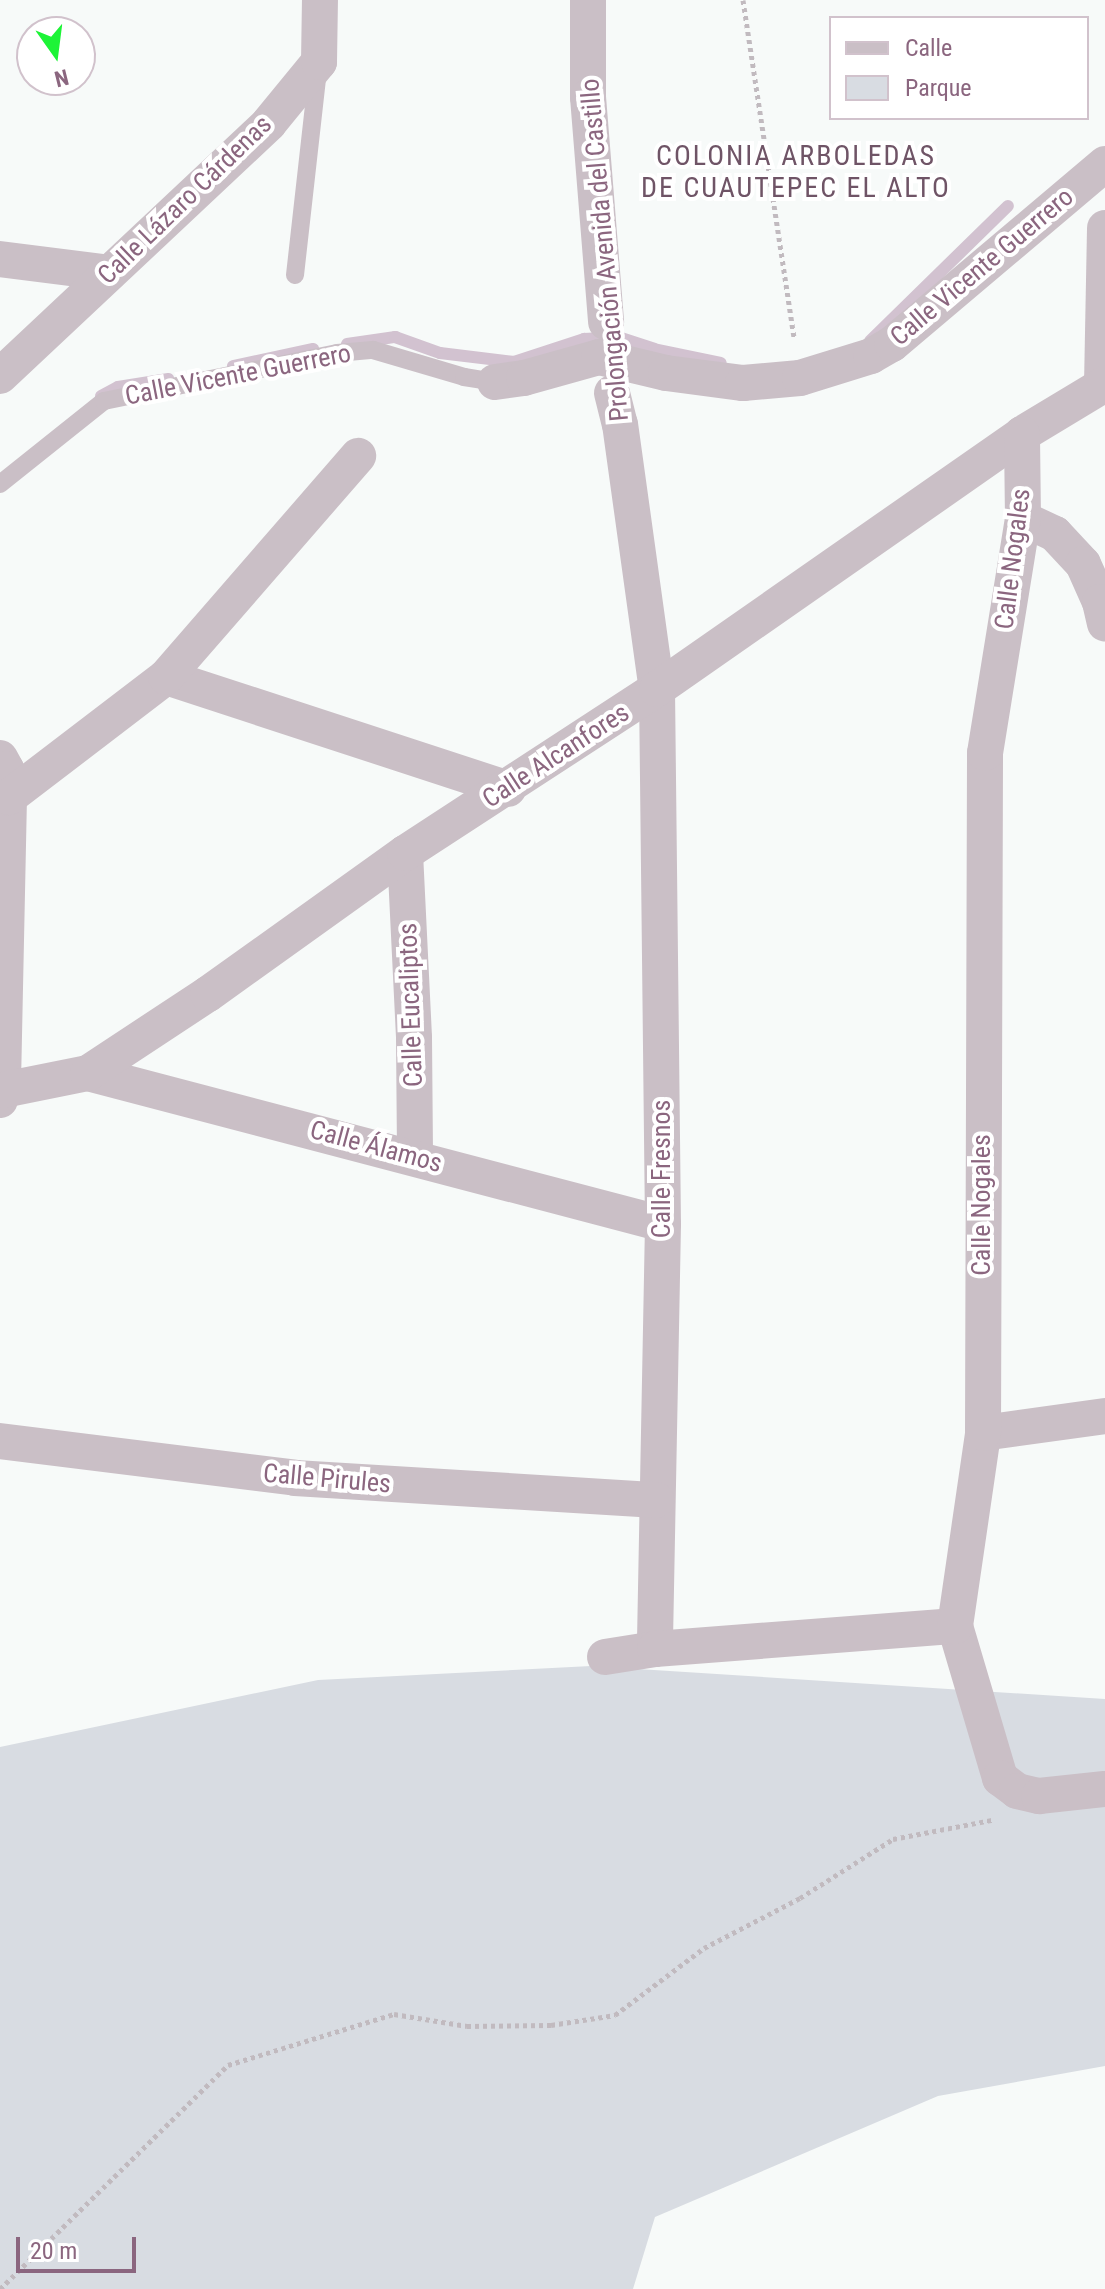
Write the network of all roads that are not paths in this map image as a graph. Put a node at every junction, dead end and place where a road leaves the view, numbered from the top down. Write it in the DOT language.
graph roads {
  1 [pos="320,0"];
  2 [pos="588,0"];
  3 [pos="319,62"];
  4 [pos="1105,164"];
  5 [pos="1105,228"];
  6 [pos="0,259"];
  7 [pos="109,273"];
  8 [pos="295,275"];
  9 [pos="606,322"];
  10 [pos="0,376"];
  11 [pos="495,382"];
  12 [pos="1104,384"];
  13 [pos="612,393"];
  14 [pos="1022,434"];
  15 [pos="358,456"];
  16 [pos="0,484"];
  17 [pos="1023,519"];
  18 [pos="1105,623"];
  19 [pos="166,677"];
  20 [pos="657,689"];
  21 [pos="0,758"];
  22 [pos="508,789"];
  23 [pos="4,797"];
  24 [pos="405,853"];
  25 [pos="88,1073"];
  26 [pos="1,1095"];
  27 [pos="415,1157"];
  28 [pos="663,1224"];
  29 [pos="1105,1416"];
  30 [pos="983,1433"];
  31 [pos="0,1441"];
  32 [pos="656,1500"];
  33 [pos="955,1626"];
  34 [pos="655,1649"];
  35 [pos="605,1657"];
  36 [pos="1105,1789"];
  1 -- 3 [label="street"];
  2 -- 9 [label="street, Prolongación Avenida del Castillo"];
  3 -- 7 [label="street, Calle Lázaro Cárdenas"];
  3 -- 8 [label="lane"];
  4 -- 11 [label="street, Calle Vicente Guerrero"];
  5 -- 12 [label="street"];
  6 -- 7 [label="street"];
  7 -- 10 [label="street, Calle Lázaro Cárdenas"];
  11 -- 16 [label="lane, Calle Vicente Guerrero"];
  12 -- 14 [label="street, Calle Alcanfores"];
  13 -- 20 [label="street, Prolongación Avenida del Castillo"];
  14 -- 17 [label="street, Calle Nogales"];
  14 -- 20 [label="street, Calle Alcanfores"];
  15 -- 19 [label="street"];
  17 -- 18 [label="street"];
  17 -- 30 [label="street, Calle Nogales"];
  19 -- 22 [label="street"];
  19 -- 23 [label="street"];
  20 -- 22 [label="street, Calle Alcanfores"];
  20 -- 28 [label="street, Calle Fresnos"];
  21 -- 23 [label="street"];
  22 -- 24 [label="street, Calle Alcanfores"];
  23 -- 26 [label="street"];
  24 -- 25 [label="street, Calle Alcanfores"];
  24 -- 27 [label="street, Calle Eucaliptos"];
  25 -- 26 [label="street, Calle Alcanfores"];
  25 -- 27 [label="street, Calle Álamos"];
  27 -- 28 [label="street, Calle Álamos"];
  28 -- 32 [label="street, Calle Fresnos"];
  29 -- 30 [label="street"];
  30 -- 33 [label="street, Calle Nogales"];
  31 -- 32 [label="street, Calle Pirules"];
  32 -- 34 [label="street, Calle Fresnos"];
  33 -- 34 [label="street"];
  33 -- 36 [label="street"];
  34 -- 35 [label="street"];
}
